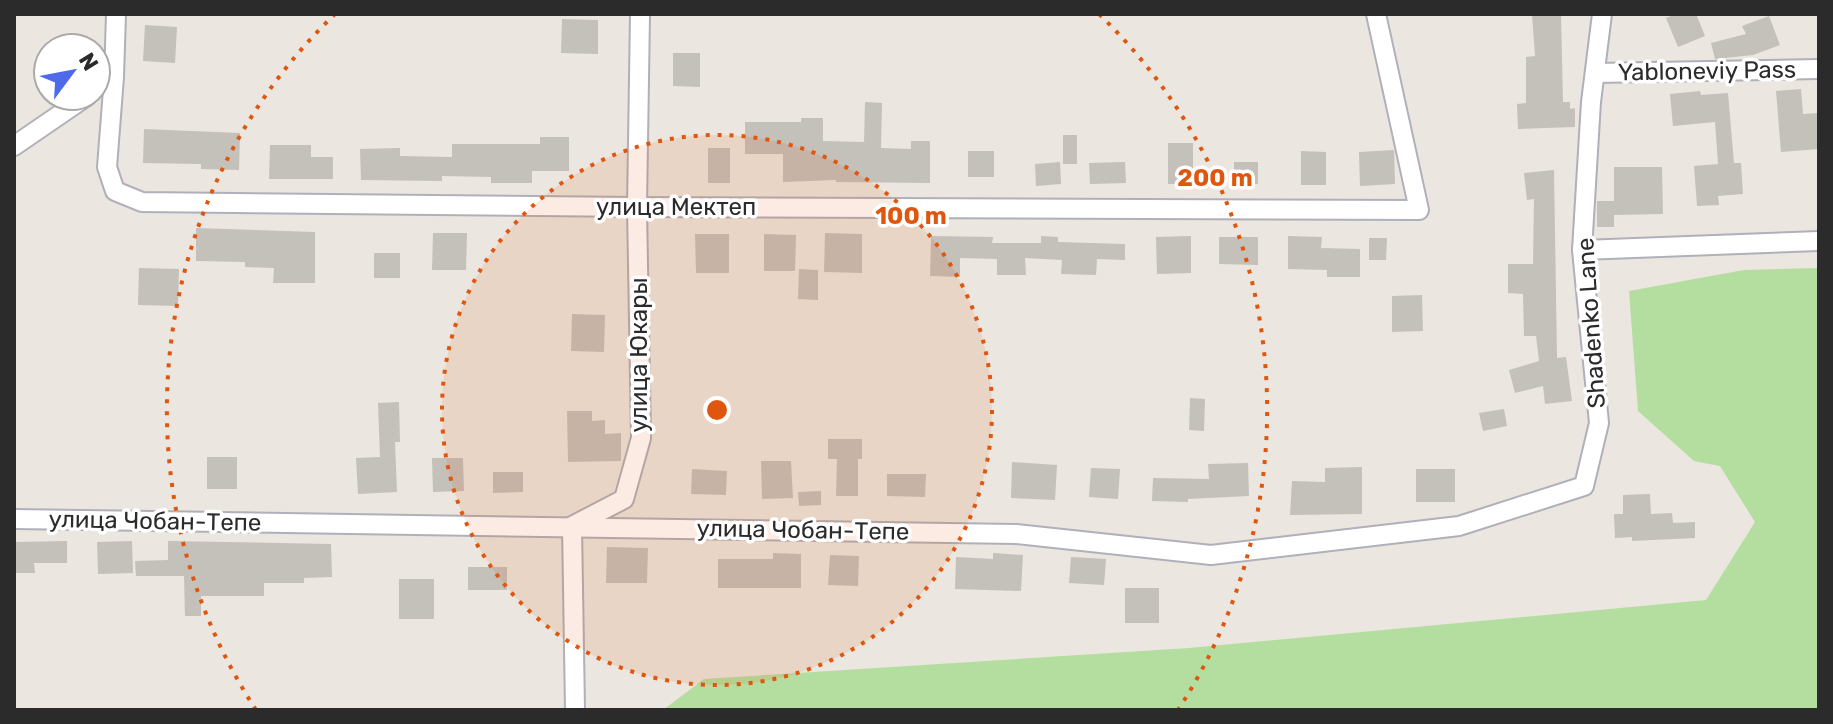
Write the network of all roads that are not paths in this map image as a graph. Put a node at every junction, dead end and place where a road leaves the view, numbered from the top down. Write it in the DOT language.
graph roads {
  1 [pos="116,14"];
  2 [pos="640,14"];
  3 [pos="1376,14"];
  4 [pos="1602,14"];
  5 [pos="1819,69"];
  6 [pos="1595,73"];
  7 [pos="114,77"];
  8 [pos="64,112"];
  9 [pos="14,146"];
  10 [pos="637,207"];
  11 [pos="1819,241"];
  12 [pos="1582,250"];
  13 [pos="1584,486"];
  14 [pos="14,519"];
  15 [pos="572,526"];
  16 [pos="575,710"];
  1 -- 7 [label="street, улица Мектеп"];
  2 -- 10 [label="street, улица Юкары"];
  3 -- 10 [label="street, улица Мектеп"];
  4 -- 6 [label="street, Shadenko Lane"];
  5 -- 6 [label="street, Yabloneviy Pass"];
  6 -- 12 [label="street, Shadenko Lane"];
  7 -- 10 [label="street, улица Мектеп"];
  8 -- 9 [label="street"];
  10 -- 15 [label="street, улица Юкары"];
  11 -- 12 [label="street"];
  12 -- 13 [label="street, Shadenko Lane"];
  13 -- 15 [label="street, улица Чобан-Тепе"];
  14 -- 15 [label="street, улица Чобан-Тепе"];
  15 -- 16 [label="street"];
}
